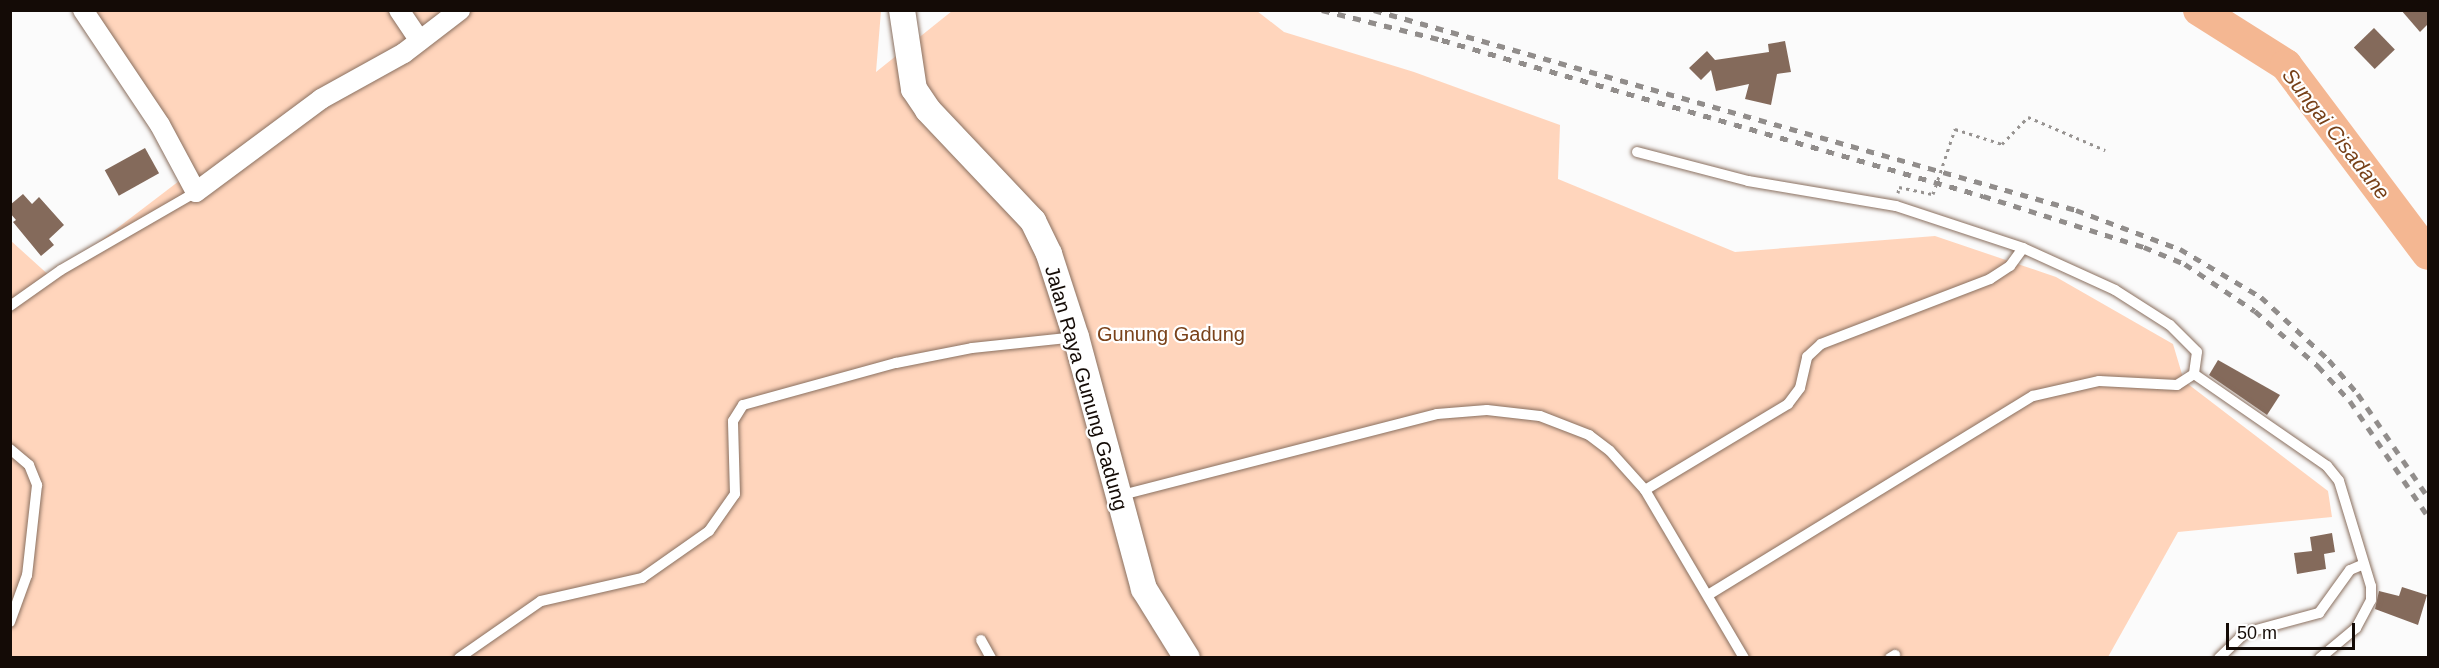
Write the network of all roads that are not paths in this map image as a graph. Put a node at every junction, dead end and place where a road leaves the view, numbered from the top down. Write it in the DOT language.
graph roads {
  1 [pos="83,10"];
  2 [pos="399,10"];
  3 [pos="460,10"];
  4 [pos="902,10"];
  5 [pos="420,41"];
  6 [pos="1637,152"];
  7 [pos="196,192"];
  8 [pos="2023,248"];
  9 [pos="10,306"];
  10 [pos="1076,337"];
  11 [pos="2194,374"];
  12 [pos="10,449"];
  13 [pos="1646,490"];
  14 [pos="1116,496"];
  15 [pos="2364,564"];
  16 [pos="1708,595"];
  17 [pos="10,622"];
  18 [pos="981,640"];
  19 [pos="459,657"];
  20 [pos="991,657"];
  21 [pos="1187,657"];
  22 [pos="1744,657"];
  23 [pos="2219,657"];
  24 [pos="2320,657"];
  1 -- 7 [label="street"];
  2 -- 5 [label="street"];
  3 -- 5 [label="street"];
  4 -- 10 [label="street, Jalan Raya Gunung Gadung"];
  5 -- 7 [label="street"];
  6 -- 8 [label="lane"];
  7 -- 9 [label="lane"];
  8 -- 11 [label="lane"];
  8 -- 13 [label="lane"];
  10 -- 14 [label="street, Jalan Raya Gunung Gadung"];
  10 -- 19 [label="lane"];
  11 -- 15 [label="lane"];
  11 -- 16 [label="lane"];
  12 -- 17 [label="lane"];
  13 -- 14 [label="lane"];
  13 -- 16 [label="lane"];
  14 -- 21 [label="street, Jalan Raya Gunung Gadung"];
  15 -- 23 [label="lane"];
  15 -- 24 [label="lane"];
  16 -- 22 [label="lane"];
  18 -- 20 [label="lane"];
}
